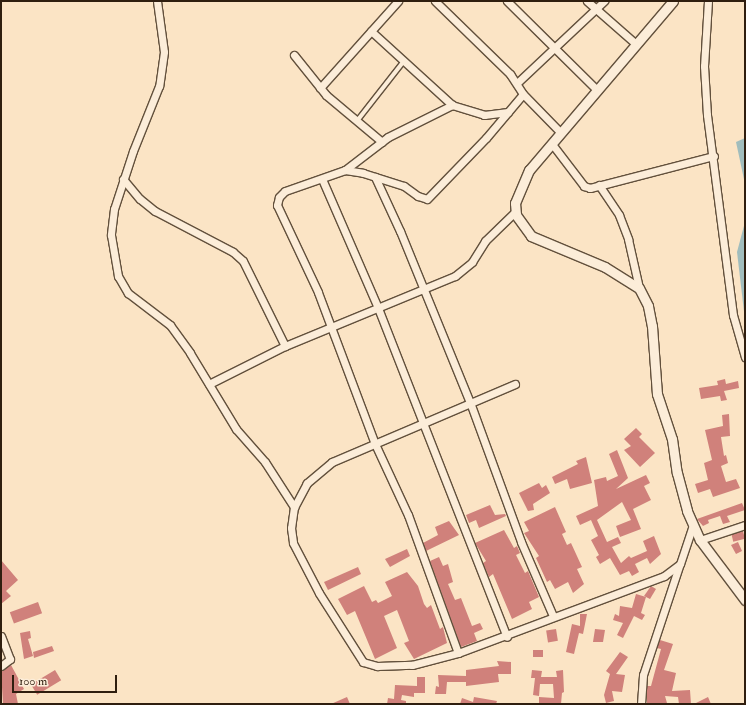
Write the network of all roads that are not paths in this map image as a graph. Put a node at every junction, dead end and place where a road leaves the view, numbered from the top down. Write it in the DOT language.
graph roads {
  1 [pos="157,1"];
  2 [pos="398,1"];
  3 [pos="435,1"];
  4 [pos="507,1"];
  5 [pos="587,1"];
  6 [pos="604,1"];
  7 [pos="673,1"];
  8 [pos="708,1"];
  9 [pos="596,10"];
  10 [pos="371,32"];
  11 [pos="636,44"];
  12 [pos="554,48"];
  13 [pos="294,55"];
  14 [pos="404,61"];
  15 [pos="517,83"];
  16 [pos="320,88"];
  17 [pos="597,90"];
  18 [pos="522,94"];
  19 [pos="452,105"];
  20 [pos="508,112"];
  21 [pos="357,121"];
  22 [pos="561,133"];
  23 [pos="382,142"];
  24 [pos="552,144"];
  25 [pos="714,156"];
  26 [pos="345,170"];
  27 [pos="374,177"];
  28 [pos="322,178"];
  29 [pos="124,179"];
  30 [pos="599,186"];
  31 [pos="516,211"];
  32 [pos="639,288"];
  33 [pos="424,290"];
  34 [pos="378,308"];
  35 [pos="332,326"];
  36 [pos="284,346"];
  37 [pos="745,357"];
  38 [pos="209,384"];
  39 [pos="515,384"];
  40 [pos="471,405"];
  41 [pos="421,423"];
  42 [pos="375,444"];
  43 [pos="294,507"];
  44 [pos="693,525"];
  45 [pos="745,525"];
  46 [pos="700,540"];
  47 [pos="680,564"];
  48 [pos="745,600"];
  49 [pos="553,616"];
  50 [pos="1,636"];
  51 [pos="507,637"];
  52 [pos="458,653"];
  53 [pos="1,666"];
  54 [pos="641,704"];
  1 -- 29 [label="street"];
  2 -- 10 [label="street"];
  3 -- 15 [label="street"];
  4 -- 12 [label="street"];
  5 -- 9 [label="street"];
  6 -- 9 [label="street"];
  7 -- 11 [label="street"];
  8 -- 25 [label="street"];
  9 -- 11 [label="street"];
  9 -- 12 [label="street"];
  10 -- 14 [label="street"];
  10 -- 16 [label="street"];
  11 -- 17 [label="street"];
  12 -- 15 [label="street"];
  12 -- 17 [label="street"];
  13 -- 16 [label="street"];
  14 -- 19 [label="street"];
  14 -- 21 [label="lane"];
  15 -- 18 [label="street"];
  16 -- 21 [label="street"];
  17 -- 22 [label="street"];
  18 -- 20 [label="street"];
  18 -- 22 [label="street"];
  19 -- 20 [label="street"];
  19 -- 23 [label="street"];
  20 -- 27 [label="street"];
  21 -- 23 [label="street"];
  22 -- 24 [label="street"];
  23 -- 26 [label="street"];
  24 -- 30 [label="street"];
  24 -- 31 [label="street"];
  25 -- 30 [label="street"];
  25 -- 37 [label="street"];
  26 -- 27 [label="street"];
  26 -- 28 [label="street"];
  27 -- 33 [label="street"];
  28 -- 34 [label="street"];
  28 -- 35 [label="street"];
  29 -- 36 [label="street"];
  29 -- 38 [label="street"];
  30 -- 32 [label="street"];
  31 -- 32 [label="street"];
  31 -- 33 [label="street"];
  32 -- 44 [label="street"];
  33 -- 34 [label="street"];
  33 -- 40 [label="street"];
  34 -- 35 [label="street"];
  34 -- 41 [label="street"];
  35 -- 36 [label="street"];
  35 -- 42 [label="street"];
  36 -- 38 [label="street"];
  38 -- 43 [label="street"];
  39 -- 40 [label="street"];
  40 -- 41 [label="street"];
  40 -- 49 [label="street"];
  41 -- 42 [label="street"];
  41 -- 51 [label="street"];
  42 -- 43 [label="street"];
  42 -- 52 [label="street"];
  43 -- 52 [label="street"];
  44 -- 46 [label="street"];
  44 -- 47 [label="street"];
  45 -- 46 [label="street"];
  46 -- 48 [label="street"];
  47 -- 49 [label="street"];
  47 -- 54 [label="street"];
  49 -- 51 [label="street"];
  50 -- 53 [label="street"];
  51 -- 52 [label="street"];
}
